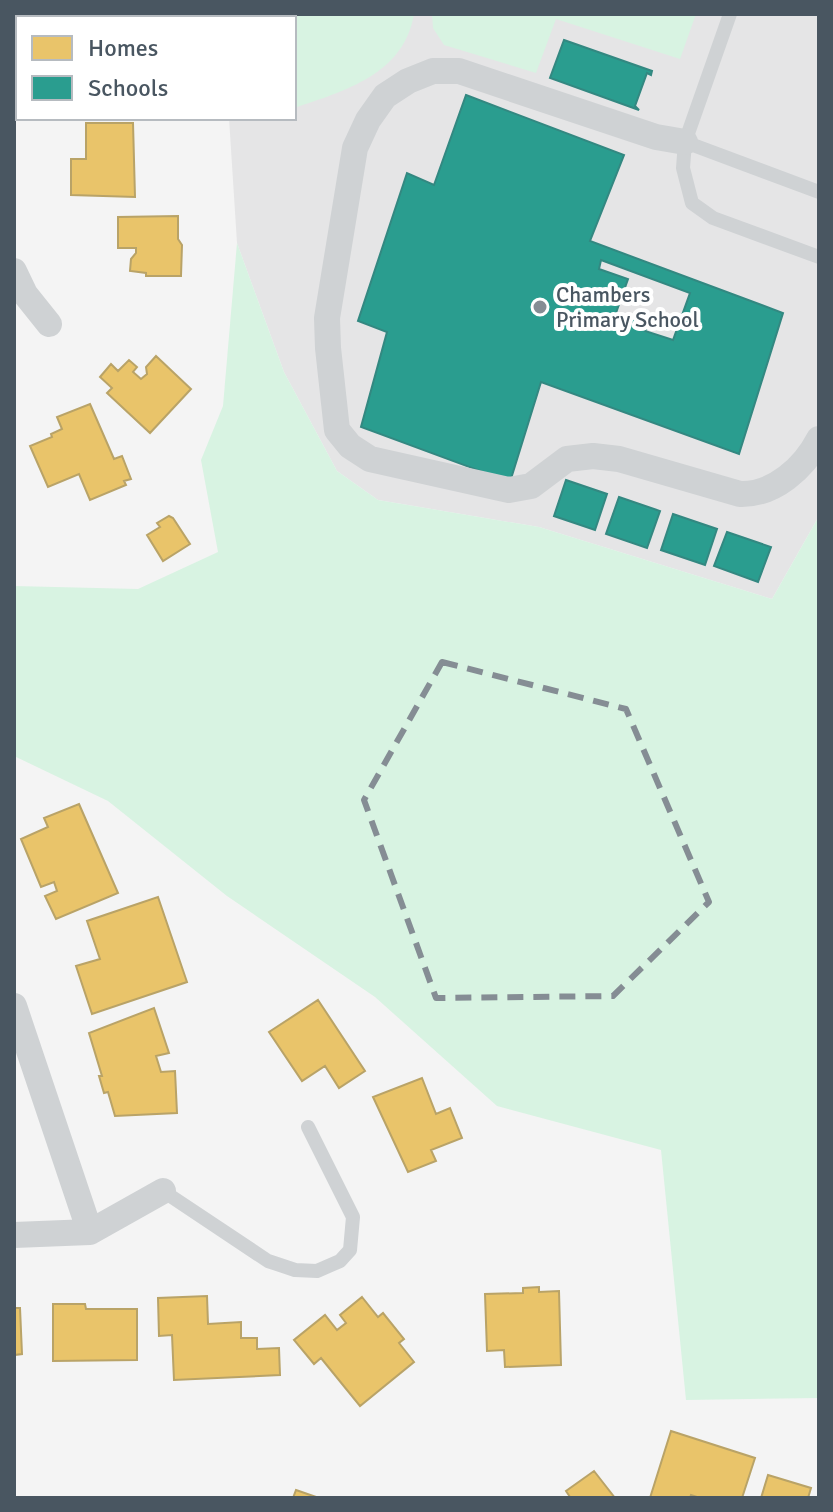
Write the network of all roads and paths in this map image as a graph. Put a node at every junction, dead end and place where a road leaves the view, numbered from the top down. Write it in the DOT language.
graph roads {
  1 [pos="730,14"];
  2 [pos="685,142"];
  3 [pos="819,192"];
  4 [pos="819,257"];
  5 [pos="14,271"];
  6 [pos="49,324"];
  7 [pos="819,439"];
  8 [pos="14,1006"];
  9 [pos="308,1127"];
  10 [pos="163,1191"];
  11 [pos="90,1232"];
  12 [pos="14,1235"];
  1 -- 2 [label="lane"];
  2 -- 3 [label="lane"];
  2 -- 4 [label="lane"];
  2 -- 7 [label="street"];
  5 -- 6 [label="street"];
  8 -- 11 [label="street"];
  9 -- 10 [label="lane"];
  10 -- 11 [label="street"];
  11 -- 12 [label="street"];
}
